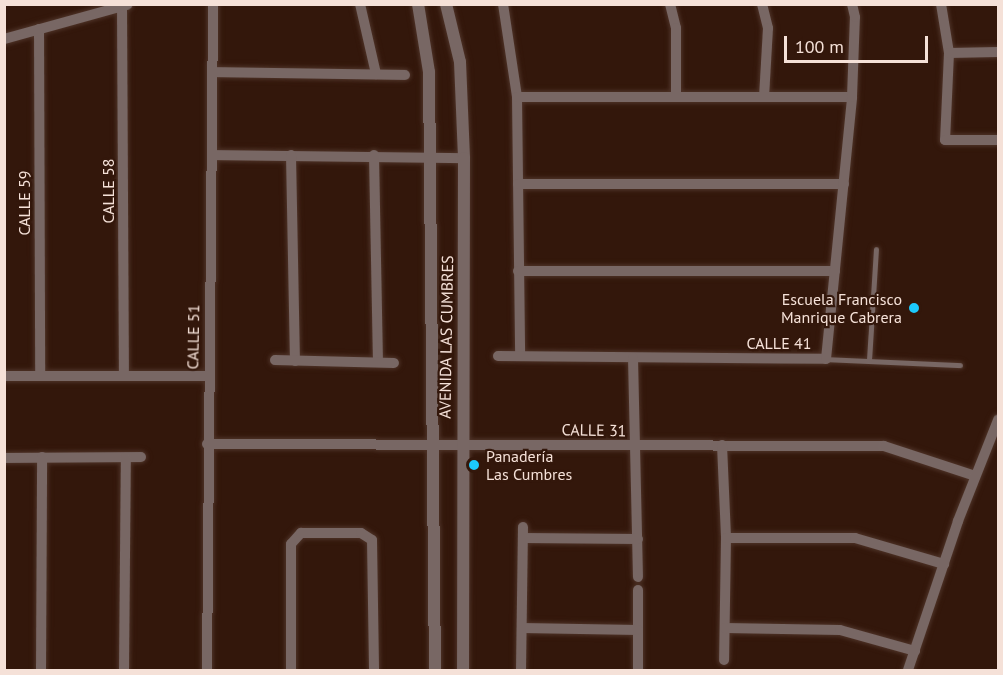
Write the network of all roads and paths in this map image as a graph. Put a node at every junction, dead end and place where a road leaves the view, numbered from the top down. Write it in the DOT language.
graph roads {
  1 [pos="213,4"];
  2 [pos="360,4"];
  3 [pos="418,4"];
  4 [pos="446,4"];
  5 [pos="503,4"];
  6 [pos="670,4"];
  7 [pos="762,4"];
  8 [pos="852,4"];
  9 [pos="941,4"];
  10 [pos="124,5"];
  11 [pos="39,29"];
  12 [pos="4,39"];
  13 [pos="949,52"];
  14 [pos="999,52"];
  15 [pos="212,72"];
  16 [pos="376,74"];
  17 [pos="405,75"];
  18 [pos="517,97"];
  19 [pos="676,97"];
  20 [pos="764,97"];
  21 [pos="852,97"];
  22 [pos="999,140"];
  23 [pos="374,154"];
  24 [pos="212,155"];
  25 [pos="291,155"];
  26 [pos="431,157"];
  27 [pos="464,158"];
  28 [pos="518,184"];
  29 [pos="843,184"];
  30 [pos="876,249"];
  31 [pos="518,271"];
  32 [pos="835,271"];
  33 [pos="520,355"];
  34 [pos="498,356"];
  35 [pos="633,358"];
  36 [pos="826,358"];
  37 [pos="275,360"];
  38 [pos="869,360"];
  39 [pos="295,361"];
  40 [pos="378,362"];
  41 [pos="394,363"];
  42 [pos="960,365"];
  43 [pos="4,376"];
  44 [pos="40,376"];
  45 [pos="124,376"];
  46 [pos="207,376"];
  47 [pos="999,420"];
  48 [pos="207,444"];
  49 [pos="432,444"];
  50 [pos="462,444"];
  51 [pos="722,445"];
  52 [pos="638,446"];
  53 [pos="42,457"];
  54 [pos="141,457"];
  55 [pos="4,458"];
  56 [pos="126,458"];
  57 [pos="975,476"];
  58 [pos="726,538"];
  59 [pos="638,539"];
  60 [pos="944,564"];
  61 [pos="638,578"];
  62 [pos="638,590"];
  63 [pos="522,628"];
  64 [pos="725,628"];
  65 [pos="638,630"];
  66 [pos="915,651"];
  67 [pos="724,660"];
  68 [pos="638,669"];
  69 [pos="40,670"];
  70 [pos="124,670"];
  71 [pos="207,670"];
  72 [pos="291,670"];
  73 [pos="374,670"];
  74 [pos="435,670"];
  75 [pos="463,670"];
  76 [pos="521,670"];
  77 [pos="908,670"];
  1 -- 15 [label="street, CALLE 51"];
  2 -- 16 [label="street"];
  3 -- 26 [label="street, AVENIDA LAS CUMBRES"];
  4 -- 27 [label="street, AVENIDA LAS CUMBRES"];
  5 -- 18 [label="street"];
  6 -- 19 [label="street"];
  7 -- 20 [label="street"];
  8 -- 21 [label="street, CALLE 41"];
  9 -- 13 [label="street"];
  10 -- 11 [label="street"];
  10 -- 45 [label="street, CALLE 58"];
  11 -- 12 [label="street"];
  11 -- 44 [label="street, CALLE 59"];
  13 -- 14 [label="street"];
  13 -- 22 [label="street"];
  15 -- 16 [label="street"];
  15 -- 24 [label="street, CALLE 51"];
  16 -- 17 [label="street"];
  18 -- 19 [label="street"];
  18 -- 28 [label="street"];
  19 -- 20 [label="street"];
  20 -- 21 [label="street"];
  21 -- 29 [label="street, CALLE 41"];
  23 -- 25 [label="street"];
  23 -- 26 [label="street"];
  23 -- 40 [label="street"];
  24 -- 25 [label="street"];
  24 -- 46 [label="street, CALLE 51"];
  25 -- 39 [label="street"];
  26 -- 27 [label="street"];
  26 -- 49 [label="street, AVENIDA LAS CUMBRES"];
  27 -- 50 [label="street, AVENIDA LAS CUMBRES"];
  28 -- 29 [label="street"];
  28 -- 31 [label="street"];
  29 -- 32 [label="street, CALLE 41"];
  30 -- 38 [label="lane"];
  31 -- 32 [label="street"];
  31 -- 33 [label="street"];
  32 -- 36 [label="street, CALLE 41"];
  33 -- 34 [label="street, CALLE 41"];
  33 -- 35 [label="street, CALLE 41"];
  35 -- 36 [label="street, CALLE 41"];
  35 -- 52 [label="street"];
  36 -- 38 [label="lane"];
  37 -- 39 [label="street"];
  38 -- 42 [label="lane"];
  39 -- 40 [label="street"];
  40 -- 41 [label="street"];
  43 -- 44 [label="street"];
  44 -- 45 [label="street"];
  45 -- 46 [label="street"];
  46 -- 48 [label="street, CALLE 51"];
  47 -- 57 [label="street"];
  48 -- 49 [label="street, CALLE 31"];
  48 -- 71 [label="street, CALLE 51"];
  49 -- 50 [label="street, CALLE 31"];
  49 -- 74 [label="street, AVENIDA LAS CUMBRES"];
  50 -- 52 [label="street, CALLE 31"];
  50 -- 75 [label="street, AVENIDA LAS CUMBRES"];
  51 -- 52 [label="street, CALLE 31"];
  51 -- 57 [label="street, CALLE 31"];
  51 -- 58 [label="street"];
  52 -- 59 [label="street"];
  53 -- 55 [label="street"];
  53 -- 56 [label="street"];
  53 -- 69 [label="street"];
  54 -- 56 [label="street"];
  56 -- 70 [label="street"];
  57 -- 60 [label="street"];
  58 -- 60 [label="street"];
  58 -- 64 [label="street"];
  59 -- 61 [label="street"];
  59 -- 63 [label="street"];
  60 -- 66 [label="street"];
  62 -- 65 [label="street"];
  63 -- 65 [label="street"];
  63 -- 76 [label="street"];
  64 -- 66 [label="street"];
  64 -- 67 [label="street"];
  65 -- 68 [label="street"];
  66 -- 77 [label="street"];
  72 -- 73 [label="street"];
}
